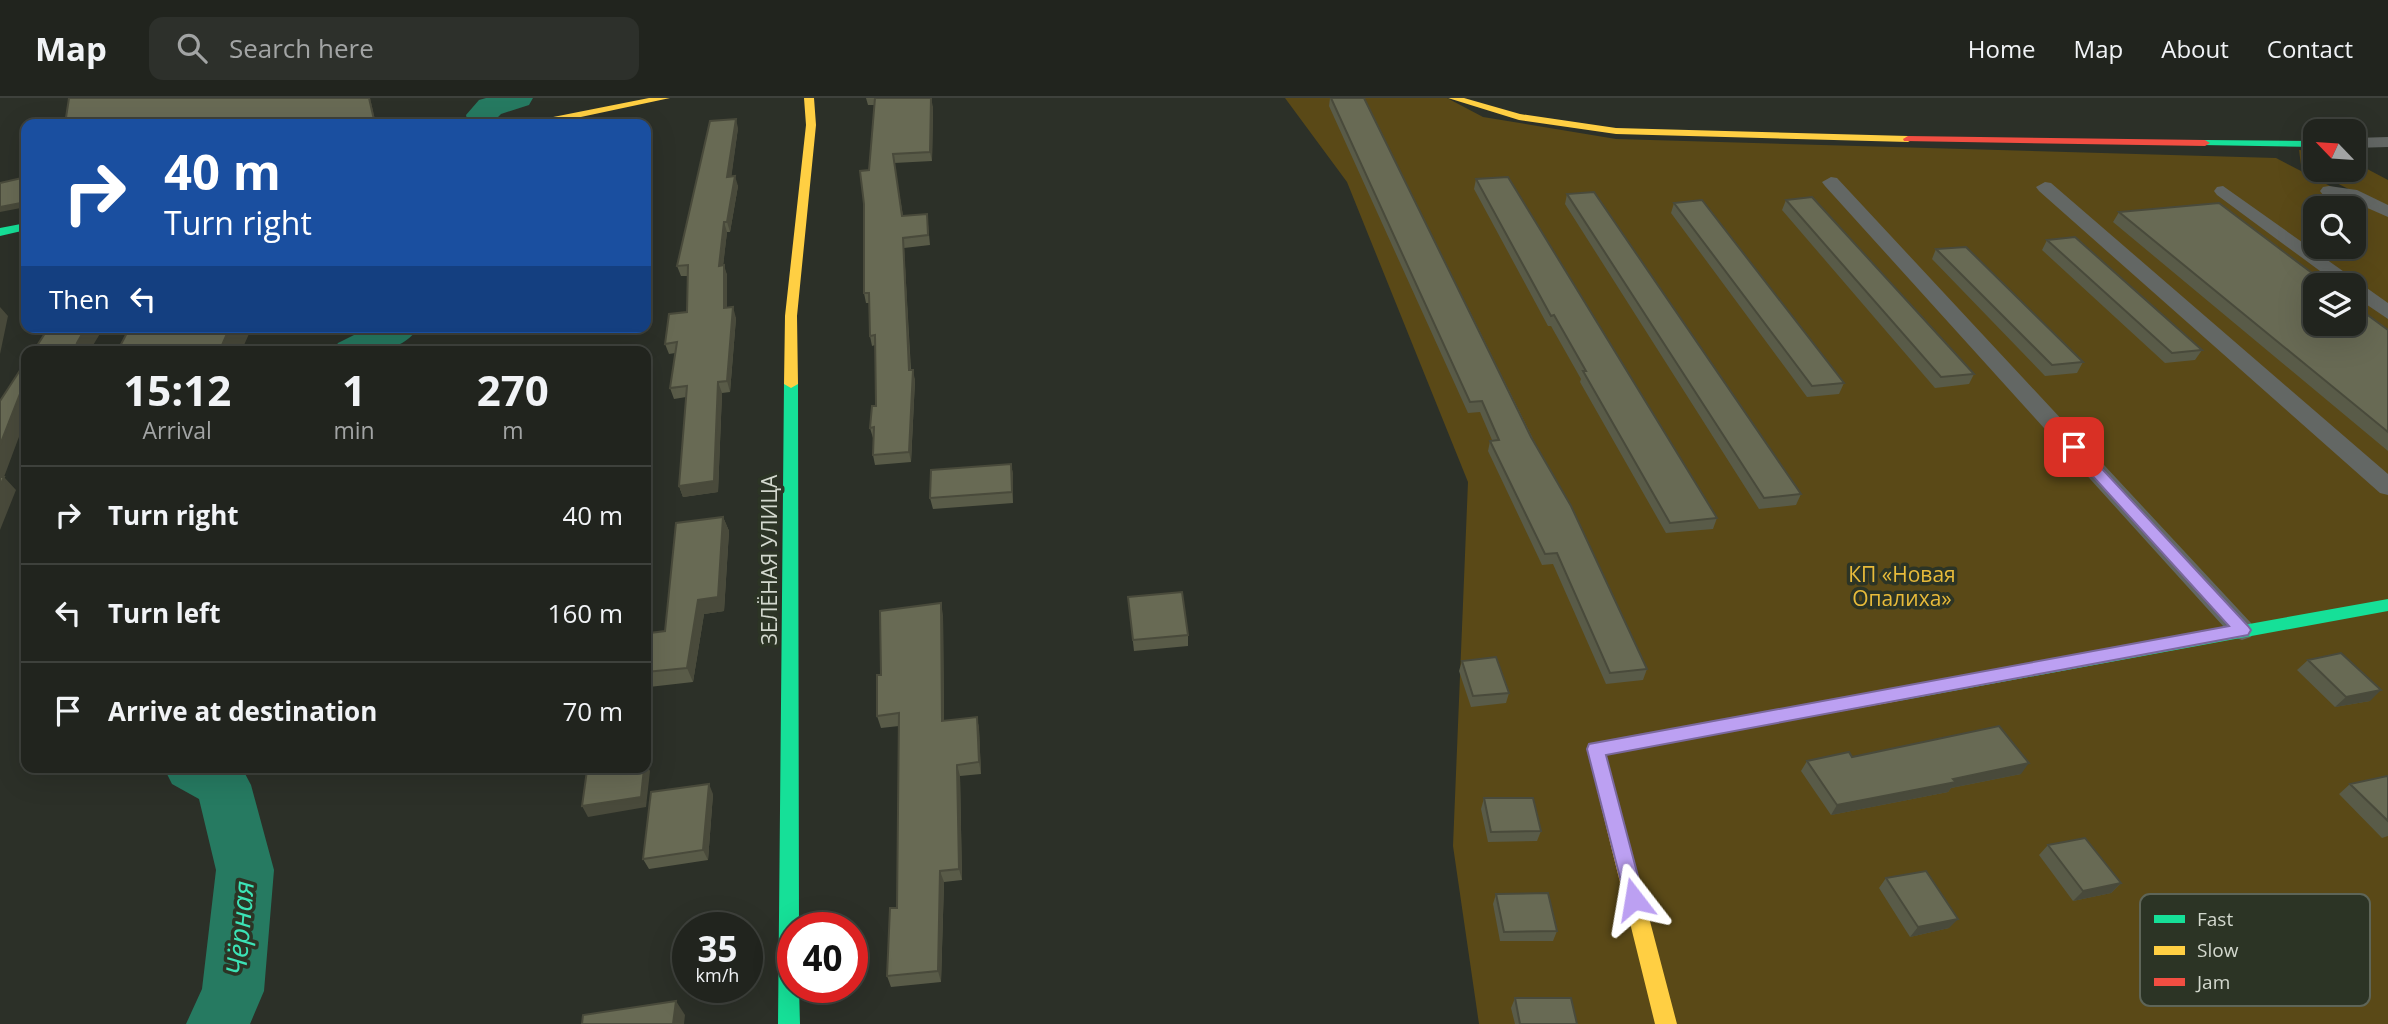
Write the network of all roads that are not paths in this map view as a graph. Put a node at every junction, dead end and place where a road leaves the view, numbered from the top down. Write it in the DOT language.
graph roads {
  1 [pos="665,98"];
  2 [pos="809,98"];
  3 [pos="1453,98"];
  4 [pos="558,119"];
  5 [pos="2388,142"];
  6 [pos="2366,143"];
  7 [pos="2303,145"];
  8 [pos="1831,182"];
  9 [pos="2045,187"];
  10 [pos="2223,191"];
  11 [pos="2329,191"];
  12 [pos="2388,212"];
  13 [pos="21,228"];
  14 [pos="0,232"];
  15 [pos="2334,273"];
  16 [pos="2366,296"];
  17 [pos="2388,313"];
  18 [pos="2388,487"];
  19 [pos="2388,605"];
  20 [pos="2242,630"];
  21 [pos="789,1024"];
  22 [pos="1666,1024"];
  1 -- 4 [label="street"];
  2 -- 21 [label="street, ЗЕЛЁНАЯ УЛИЦА"];
  3 -- 7 [label="street"];
  5 -- 6 [label="street"];
  8 -- 20 [label="street"];
  9 -- 18 [label="street"];
  10 -- 15 [label="street"];
  11 -- 12 [label="street"];
  13 -- 14 [label="street"];
  16 -- 17 [label="street"];
  19 -- 20 [label="street"];
  20 -- 22 [label="street"];
}
